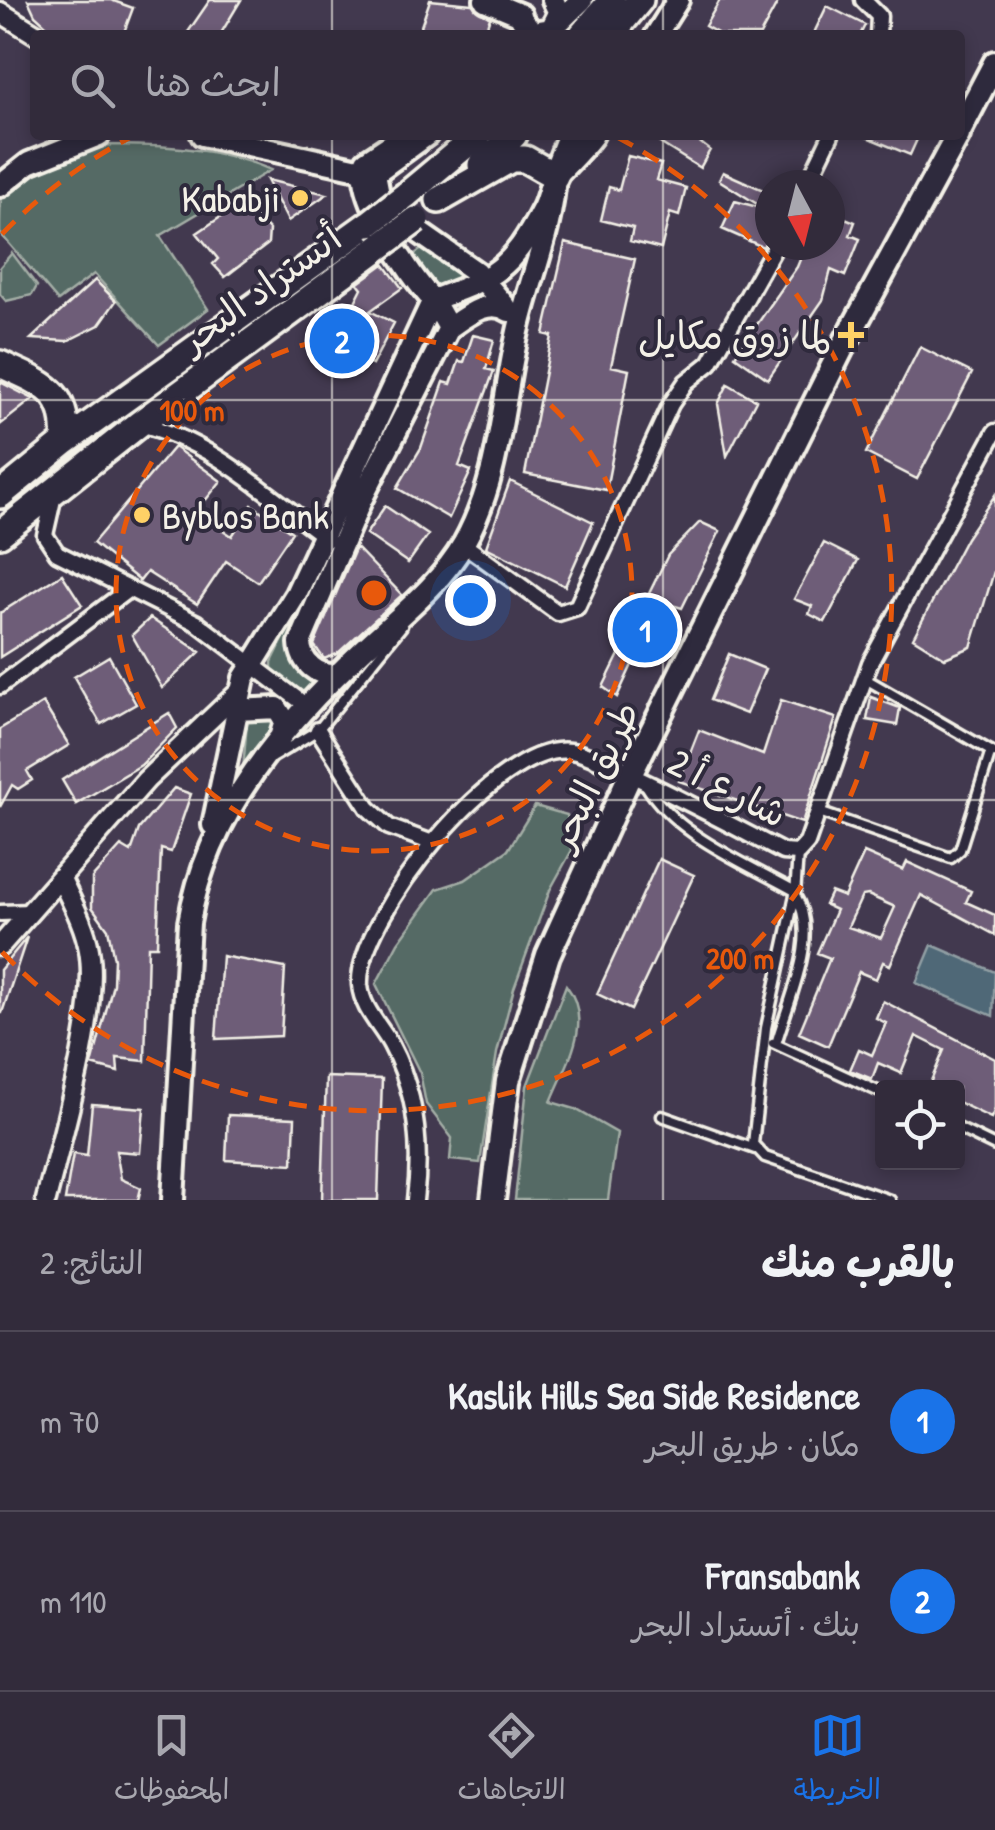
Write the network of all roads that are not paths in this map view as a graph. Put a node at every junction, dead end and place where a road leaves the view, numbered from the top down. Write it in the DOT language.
graph roads {
  1 [pos="485,0"];
  2 [pos="553,0"];
  3 [pos="582,0"];
  4 [pos="612,0"];
  5 [pos="640,0"];
  6 [pos="655,0"];
  7 [pos="678,0"];
  8 [pos="863,0"];
  9 [pos="0,12"];
  10 [pos="521,17"];
  11 [pos="551,30"];
  12 [pos="586,30"];
  13 [pos="615,30"];
  14 [pos="636,30"];
  15 [pos="659,30"];
  16 [pos="878,30"];
  17 [pos="30,31"];
  18 [pos="995,63"];
  19 [pos="965,121"];
  20 [pos="86,140"];
  21 [pos="225,140"];
  22 [pos="398,140"];
  23 [pos="420,140"];
  24 [pos="472,140"];
  25 [pos="508,140"];
  26 [pos="569,140"];
  27 [pos="589,140"];
  28 [pos="829,140"];
  29 [pos="955,140"];
  30 [pos="363,170"];
  31 [pos="814,170"];
  32 [pos="555,176"];
  33 [pos="0,186"];
  34 [pos="439,200"];
  35 [pos="524,244"];
  36 [pos="768,260"];
  37 [pos="464,261"];
  38 [pos="485,282"];
  39 [pos="434,300"];
  40 [pos="506,307"];
  41 [pos="449,328"];
  42 [pos="515,346"];
  43 [pos="0,364"];
  44 [pos="138,424"];
  45 [pos="995,432"];
  46 [pos="65,442"];
  47 [pos="57,488"];
  48 [pos="0,494"];
  49 [pos="0,534"];
  50 [pos="332,541"];
  51 [pos="463,544"];
  52 [pos="130,589"];
  53 [pos="414,603"];
  54 [pos="252,662"];
  55 [pos="336,675"];
  56 [pos="864,678"];
  57 [pos="0,686"];
  58 [pos="238,700"];
  59 [pos="308,707"];
  60 [pos="318,730"];
  61 [pos="280,740"];
  62 [pos="993,752"];
  63 [pos="260,762"];
  64 [pos="636,777"];
  65 [pos="818,812"];
  66 [pos="210,842"];
  67 [pos="430,842"];
  68 [pos="798,853"];
  69 [pos="61,879"];
  70 [pos="795,894"];
  71 [pos="30,912"];
  72 [pos="0,913"];
  73 [pos="0,946"];
  74 [pos="764,1040"];
  75 [pos="776,1044"];
  76 [pos="875,1091"];
  77 [pos="662,1116"];
  78 [pos="965,1131"];
  79 [pos="995,1146"];
  80 [pos="755,1148"];
  81 [pos="46,1200"];
  82 [pos="173,1200"];
  83 [pos="415,1200"];
  84 [pos="493,1200"];
  85 [pos="890,1200"];
  1 -- 10 [label="main road"];
  2 -- 11 [label="main road"];
  3 -- 11 [label="main road"];
  4 -- 12 [label="highway"];
  5 -- 13 [label="highway"];
  6 -- 14 [label="highway"];
  7 -- 15 [label="main road"];
  8 -- 16 [label="street"];
  9 -- 17 [label="street"];
  18 -- 19 [label="main road, طريق البحر"];
  20 -- 33 [label="main road"];
  21 -- 30 [label="main road"];
  22 -- 30 [label="main road"];
  23 -- 37 [label="main road"];
  24 -- 46 [label="highway, أتستراد البحر, bridge"];
  25 -- 34 [label="highway, أتستراد البحر"];
  26 -- 32 [label="highway"];
  27 -- 32 [label="main road"];
  28 -- 31 [label="street"];
  29 -- 64 [label="main road, طريق البحر"];
  30 -- 39 [label="main road"];
  32 -- 34 [label="highway"];
  32 -- 35 [label="main road"];
  32 -- 42 [label="main road"];
  34 -- 44 [label="highway, أتستراد البحر, bridge"];
  35 -- 37 [label="main road"];
  35 -- 38 [label="main road"];
  36 -- 51 [label="street"];
  37 -- 38 [label="main road"];
  38 -- 39 [label="main road"];
  38 -- 40 [label="main road"];
  39 -- 41 [label="main road"];
  39 -- 50 [label="main road"];
  40 -- 41 [label="main road"];
  40 -- 42 [label="main road"];
  41 -- 50 [label="main road"];
  42 -- 51 [label="main road"];
  43 -- 46 [label="highway"];
  44 -- 47 [label="highway, أتستراد البحر"];
  44 -- 50 [label="street"];
  45 -- 56 [label="street"];
  46 -- 48 [label="highway, أتستراد البحر"];
  47 -- 49 [label="highway, أتستراد البحر"];
  47 -- 52 [label="street"];
  50 -- 54 [label="main road"];
  50 -- 55 [label="main road"];
  51 -- 53 [label="main road"];
  52 -- 54 [label="street"];
  52 -- 57 [label="street"];
  53 -- 55 [label="main road"];
  53 -- 60 [label="lane"];
  54 -- 58 [label="main road"];
  54 -- 59 [label="street"];
  55 -- 59 [label="main road"];
  56 -- 62 [label="lane"];
  56 -- 65 [label="street"];
  58 -- 61 [label="main road"];
  58 -- 66 [label="main road"];
  58 -- 69 [label="street"];
  59 -- 61 [label="main road"];
  60 -- 63 [label="lane"];
  60 -- 67 [label="street"];
  61 -- 63 [label="main road"];
  62 -- 65 [label="lane"];
  63 -- 66 [label="main road"];
  64 -- 67 [label="street, شارع أ 2"];
  64 -- 68 [label="street, شارع أ 2"];
  64 -- 70 [label="lane"];
  64 -- 84 [label="main road, طريق البحر"];
  65 -- 68 [label="street"];
  66 -- 82 [label="main road"];
  67 -- 83 [label="street, شارع أ 2"];
  68 -- 70 [label="lane"];
  69 -- 71 [label="street"];
  69 -- 81 [label="street"];
  70 -- 74 [label="lane"];
  70 -- 75 [label="lane"];
  71 -- 72 [label="street"];
  71 -- 73 [label="street"];
  74 -- 75 [label="lane"];
  74 -- 80 [label="lane"];
  75 -- 76 [label="lane"];
  77 -- 80 [label="lane"];
  78 -- 79 [label="lane"];
  80 -- 85 [label="lane"];
}
